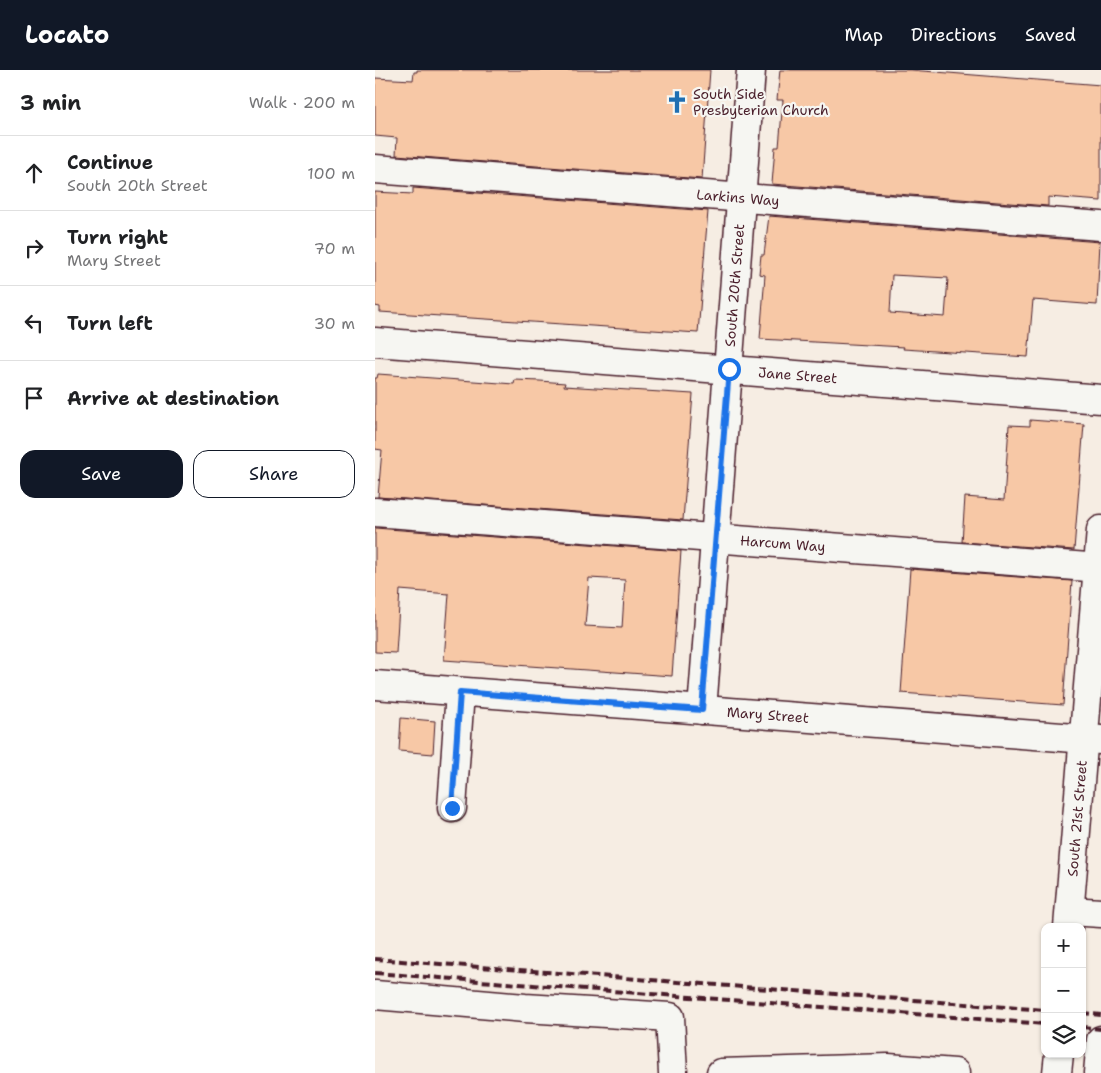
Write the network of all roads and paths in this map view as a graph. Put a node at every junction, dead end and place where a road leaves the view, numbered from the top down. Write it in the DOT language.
graph roads {
  1 [pos="751,70"];
  2 [pos="375,170"];
  3 [pos="741,197"];
  4 [pos="1101,226"];
  5 [pos="375,342"];
  6 [pos="729,369"];
  7 [pos="1101,399"];
  8 [pos="375,512"];
  9 [pos="1101,530"];
  10 [pos="715,539"];
  11 [pos="1099,568"];
  12 [pos="375,685"];
  13 [pos="460,692"];
  14 [pos="702,710"];
  15 [pos="1092,740"];
  16 [pos="452,808"];
  17 [pos="1101,913"];
  18 [pos="1069,919"];
  19 [pos="375,995"];
  20 [pos="1101,1040"];
  21 [pos="1059,1058"];
  22 [pos="888,1070"];
  23 [pos="673,1073"];
  24 [pos="721,1073"];
  25 [pos="955,1073"];
  26 [pos="1057,1073"];
  27 [pos="1098,1073"];
  1 -- 3 [label="street, South 20th Street"];
  2 -- 3 [label="street, Larkins Way"];
  3 -- 4 [label="street, Larkins Way"];
  3 -- 6 [label="street, South 20th Street"];
  5 -- 6 [label="street, Jane Street"];
  6 -- 7 [label="street, Jane Street"];
  6 -- 10 [label="street, South 20th Street"];
  8 -- 10 [label="street, Harcum Way"];
  9 -- 11 [label="street, South 21st Street"];
  10 -- 11 [label="street, Harcum Way"];
  10 -- 14 [label="street, South 20th Street"];
  11 -- 15 [label="street, South 21st Street"];
  12 -- 13 [label="street, Mary Street"];
  13 -- 14 [label="street, Mary Street"];
  13 -- 16 [label="street"];
  14 -- 15 [label="street, Mary Street"];
  15 -- 18 [label="street, South 21st Street"];
  17 -- 18 [label="street"];
  19 -- 23 [label="street"];
  20 -- 27 [label="street"];
  21 -- 26 [label="street"];
  22 -- 24 [label="street"];
  22 -- 25 [label="street"];
}
